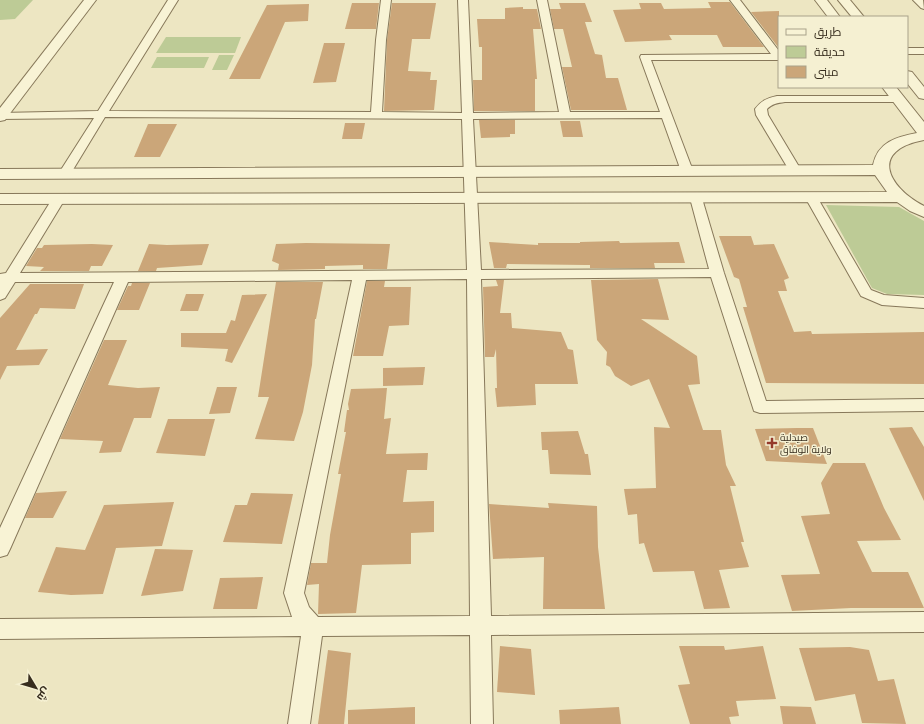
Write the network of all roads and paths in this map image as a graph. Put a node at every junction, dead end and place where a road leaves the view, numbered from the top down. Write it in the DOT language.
graph roads {
  1 [pos="90,0"];
  2 [pos="173,0"];
  3 [pos="386,0"];
  4 [pos="463,0"];
  5 [pos="542,0"];
  6 [pos="735,0"];
  7 [pos="821,0"];
  8 [pos="844,0"];
  9 [pos="918,0"];
  10 [pos="924,6"];
  11 [pos="833,16"];
  12 [pos="857,16"];
  13 [pos="908,51"];
  14 [pos="924,51"];
  15 [pos="778,57"];
  16 [pos="908,76"];
  17 [pos="890,88"];
  18 [pos="924,95"];
  19 [pos="898,99"];
  20 [pos="102,114"];
  21 [pos="565,115"];
  22 [pos="667,115"];
  23 [pos="0,116"];
  24 [pos="376,116"];
  25 [pos="469,116"];
  26 [pos="924,132"];
  27 [pos="924,136"];
  28 [pos="795,170"];
  29 [pos="881,170"];
  30 [pos="687,171"];
  31 [pos="470,172"];
  32 [pos="65,173"];
  33 [pos="0,174"];
  34 [pos="811,197"];
  35 [pos="901,197"];
  36 [pos="471,198"];
  37 [pos="696,198"];
  38 [pos="0,199"];
  39 [pos="59,199"];
  40 [pos="924,212"];
  41 [pos="474,273"];
  42 [pos="717,273"];
  43 [pos="360,275"];
  44 [pos="124,277"];
  45 [pos="5,278"];
  46 [pos="0,295"];
  47 [pos="924,303"];
  48 [pos="924,405"];
  49 [pos="0,549"];
  50 [pos="924,622"];
  51 [pos="480,625"];
  52 [pos="313,626"];
  53 [pos="0,629"];
  54 [pos="299,724"];
  55 [pos="482,724"];
  1 -- 23 [label="street"];
  2 -- 20 [label="street"];
  3 -- 24 [label="street"];
  4 -- 25 [label="street"];
  5 -- 21 [label="street"];
  6 -- 15 [label="street"];
  7 -- 11 [label="street"];
  8 -- 12 [label="street"];
  9 -- 10 [label="street"];
  13 -- 14 [label="street"];
  15 -- 22 [label="street"];
  16 -- 18 [label="street"];
  17 -- 19 [label="street"];
  19 -- 26 [label="street"];
  19 -- 28 [label="street"];
  20 -- 23 [label="street"];
  20 -- 24 [label="street"];
  20 -- 32 [label="street"];
  21 -- 22 [label="street"];
  21 -- 25 [label="street"];
  22 -- 30 [label="street"];
  24 -- 25 [label="street"];
  25 -- 31 [label="street"];
  27 -- 29 [label="street"];
  28 -- 29 [label="street"];
  28 -- 30 [label="street"];
  29 -- 35 [label="street"];
  30 -- 31 [label="street"];
  31 -- 32 [label="street"];
  31 -- 36 [label="street"];
  32 -- 33 [label="street"];
  34 -- 35 [label="street"];
  34 -- 37 [label="street"];
  34 -- 47 [label="street"];
  35 -- 40 [label="street"];
  36 -- 37 [label="street"];
  36 -- 39 [label="street"];
  36 -- 41 [label="street"];
  37 -- 42 [label="street"];
  38 -- 39 [label="street"];
  39 -- 45 [label="street"];
  41 -- 42 [label="street"];
  41 -- 43 [label="street"];
  41 -- 51 [label="street"];
  42 -- 48 [label="street"];
  43 -- 44 [label="street"];
  43 -- 52 [label="street"];
  44 -- 45 [label="street"];
  44 -- 49 [label="street"];
  45 -- 46 [label="street"];
  50 -- 51 [label="street"];
  51 -- 52 [label="street"];
  51 -- 55 [label="street"];
  52 -- 53 [label="street"];
  52 -- 54 [label="street"];
}
